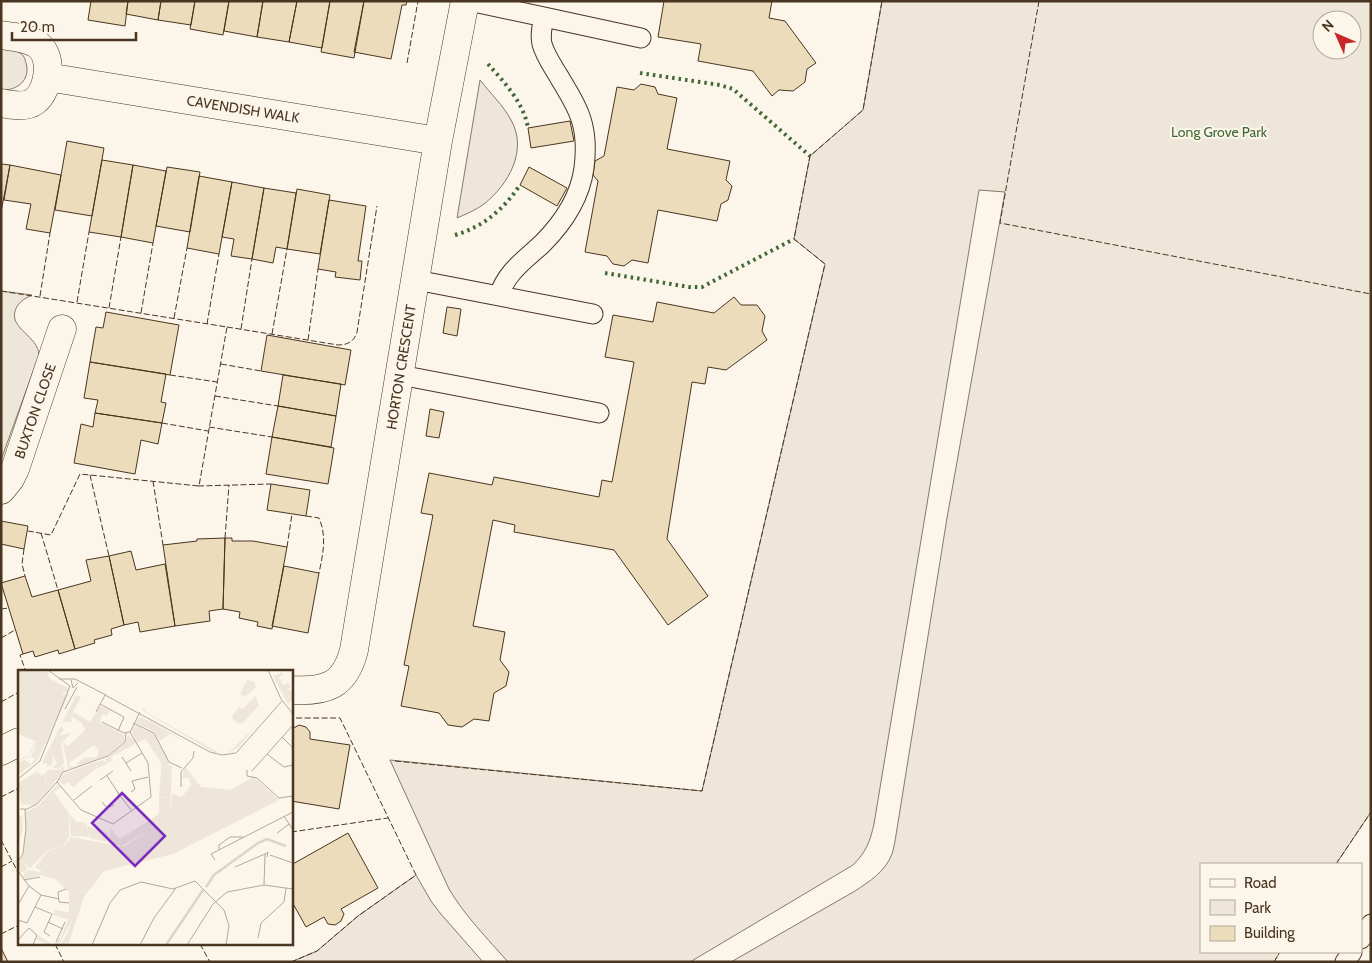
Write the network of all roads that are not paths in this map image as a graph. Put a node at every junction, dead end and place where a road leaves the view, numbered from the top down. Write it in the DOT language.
graph roads {
  1 [pos="465,1"];
  2 [pos="468,1"];
  3 [pos="544,17"];
  4 [pos="1,35"];
  5 [pos="642,38"];
  6 [pos="47,77"];
  7 [pos="1,103"];
  8 [pos="438,141"];
  9 [pos="416,280"];
  10 [pos="499,296"];
  11 [pos="593,314"];
  12 [pos="62,329"];
  13 [pos="400,375"];
  14 [pos="599,413"];
  15 [pos="1,490"];
  16 [pos="292,690"];
  17 [pos="18,742"];
  18 [pos="1,751"];
  19 [pos="1371,924"];
  20 [pos="1362,938"];
  1 -- 8 [label="street, HORTON CRESCENT"];
  2 -- 3 [label="lane"];
  3 -- 5 [label="lane"];
  3 -- 10 [label="lane"];
  4 -- 6 [label="street"];
  6 -- 7 [label="street"];
  6 -- 8 [label="street, CAVENDISH WALK"];
  8 -- 9 [label="street, HORTON CRESCENT"];
  9 -- 10 [label="lane"];
  9 -- 13 [label="street, HORTON CRESCENT"];
  10 -- 11 [label="lane"];
  12 -- 15 [label="street, BUXTON CLOSE"];
  13 -- 14 [label="lane"];
  13 -- 16 [label="street, HORTON CRESCENT"];
  17 -- 18 [label="street"];
  19 -- 20 [label="lane"];
}
